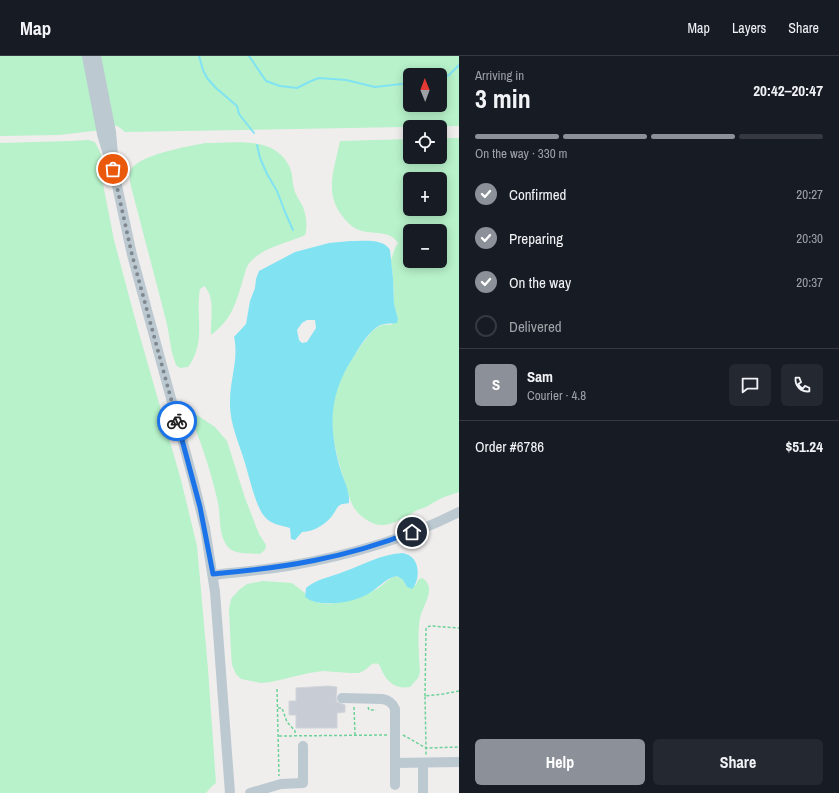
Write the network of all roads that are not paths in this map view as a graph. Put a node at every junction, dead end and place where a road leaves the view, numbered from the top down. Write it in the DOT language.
graph roads {
  1 [pos="88,56"];
  2 [pos="96,56"];
  3 [pos="105,123"];
  4 [pos="459,512"];
  5 [pos="213,574"];
  6 [pos="342,698"];
  7 [pos="303,746"];
  8 [pos="459,762"];
  9 [pos="395,763"];
  10 [pos="424,763"];
  11 [pos="396,785"];
  12 [pos="230,793"];
  13 [pos="250,793"];
  14 [pos="423,793"];
  1 -- 3 [label="street"];
  2 -- 3 [label="street"];
  3 -- 5 [label="street"];
  4 -- 5 [label="street"];
  5 -- 12 [label="street"];
  6 -- 9 [label="street"];
  7 -- 13 [label="street"];
  8 -- 10 [label="street"];
  9 -- 10 [label="street"];
  9 -- 11 [label="street"];
  10 -- 14 [label="street"];
}
